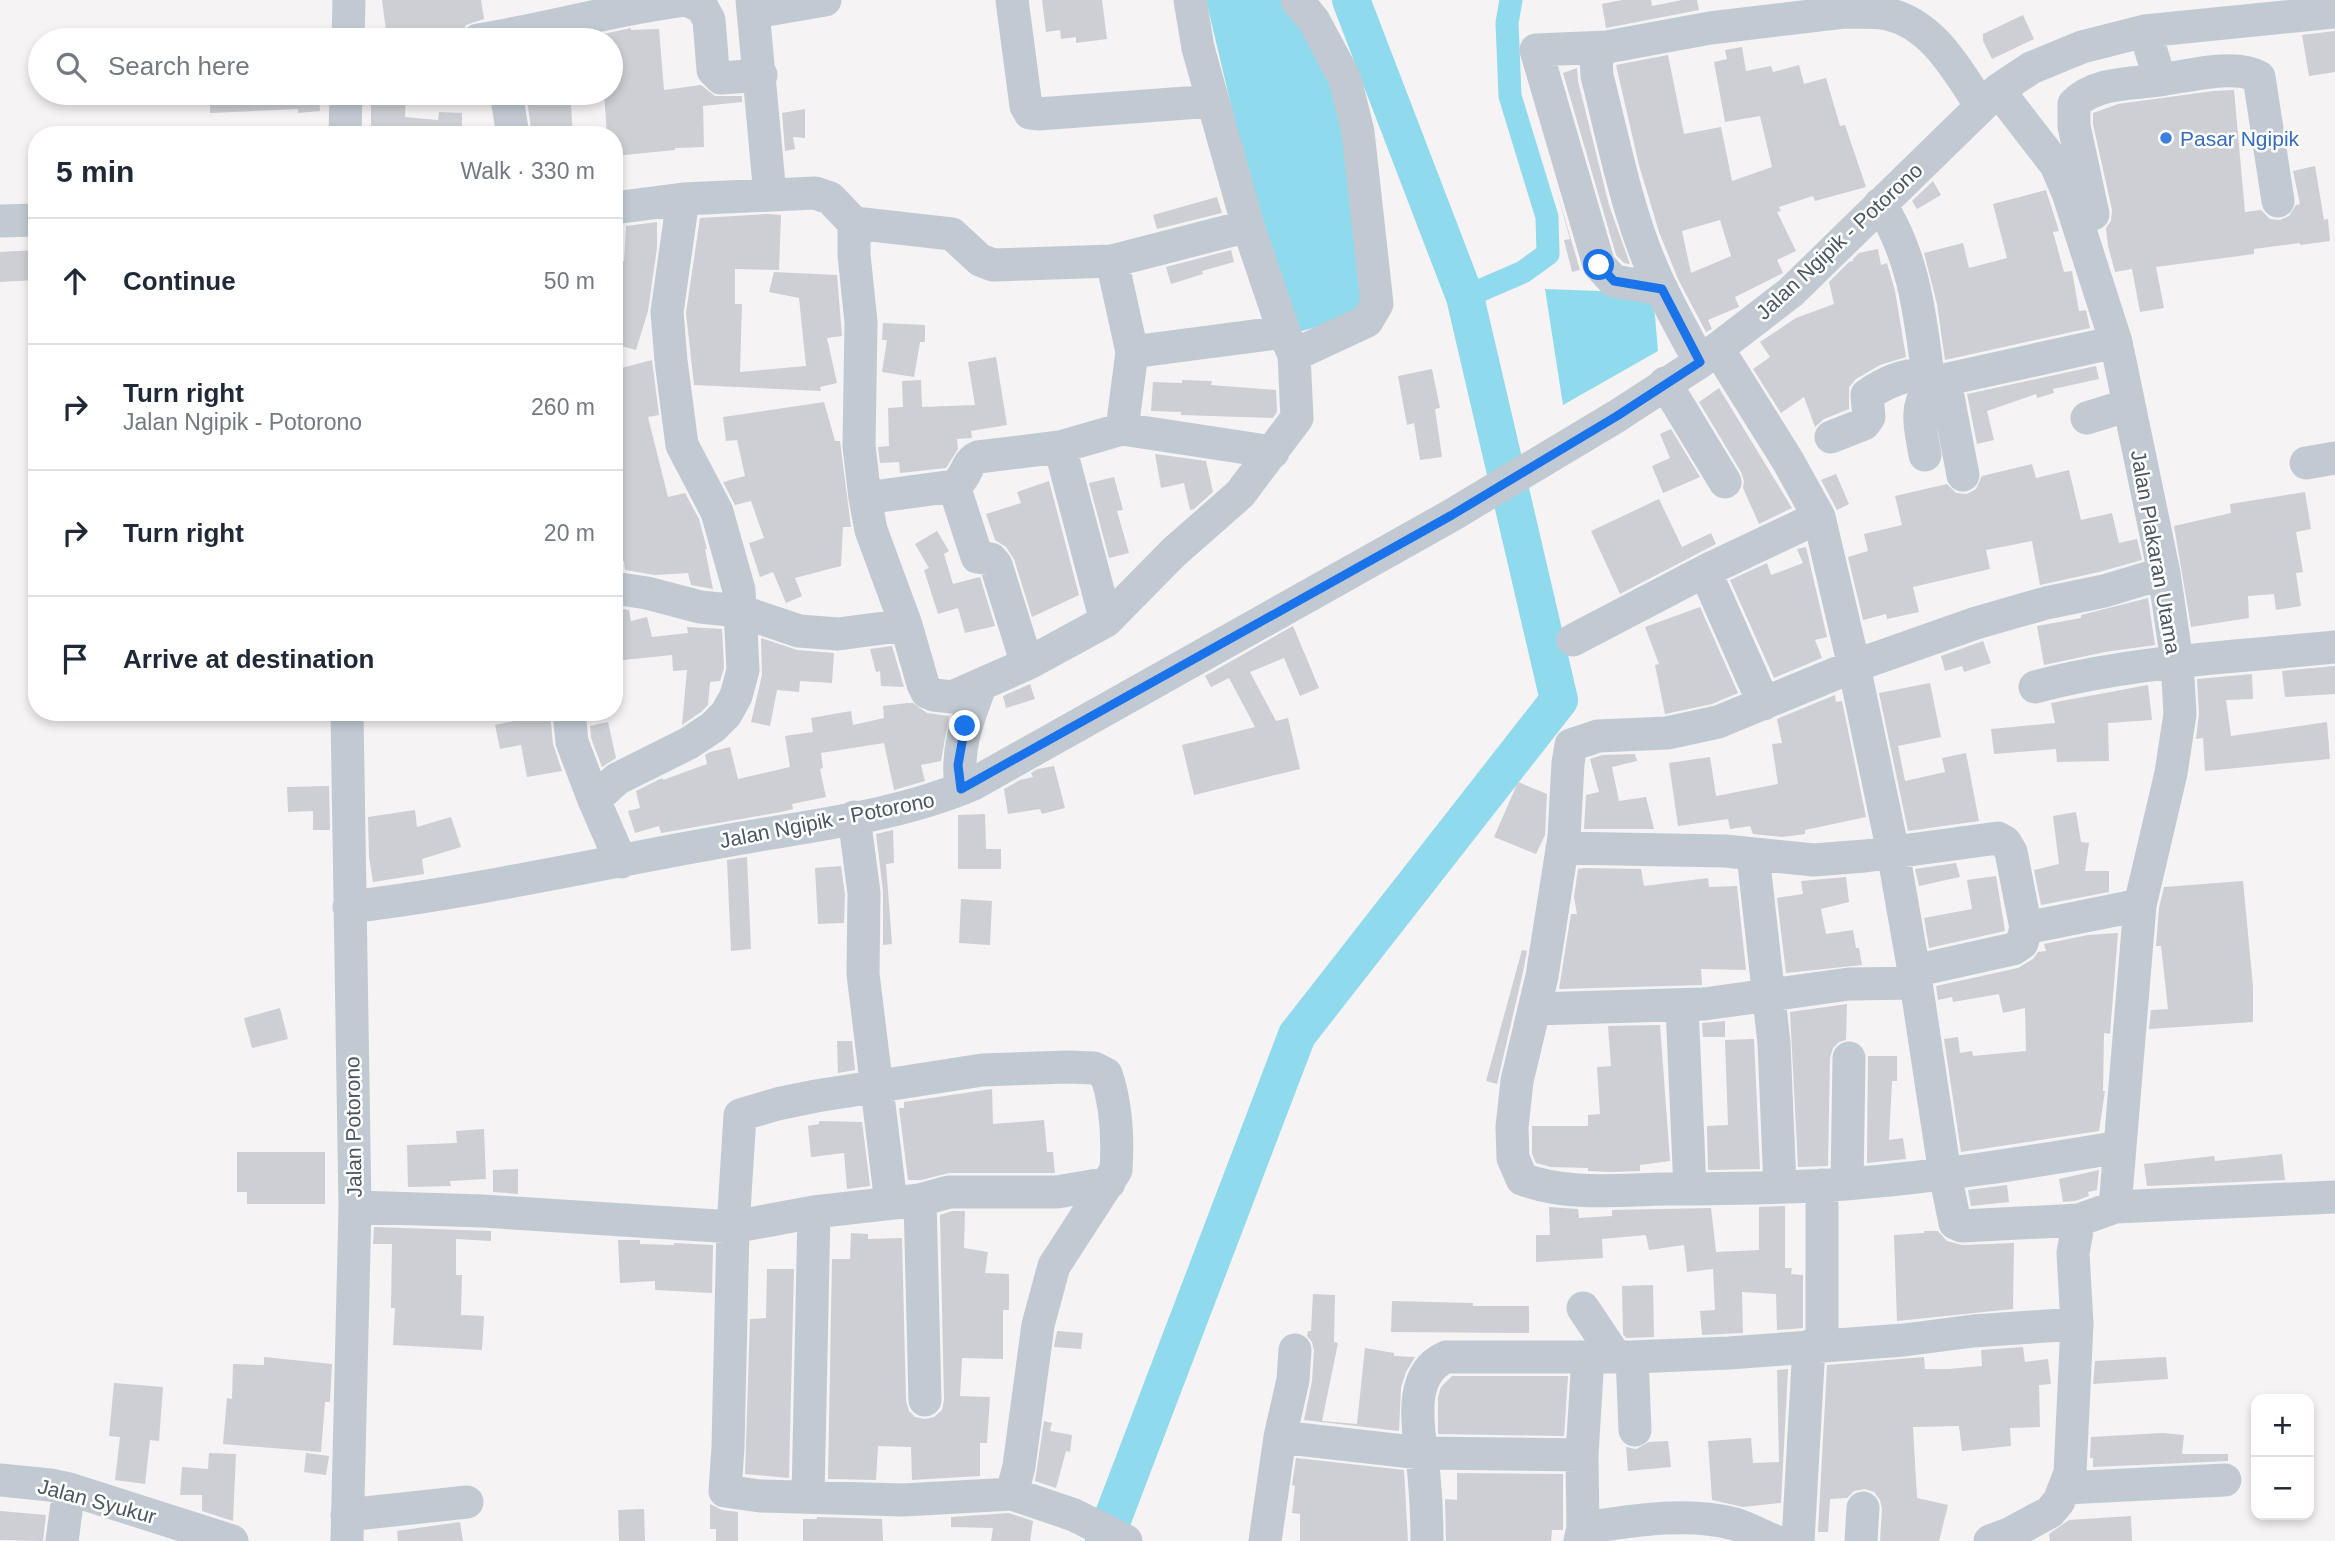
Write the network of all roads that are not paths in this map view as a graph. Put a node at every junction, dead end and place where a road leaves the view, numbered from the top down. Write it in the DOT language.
graph roads {
  1 [pos="349,0"];
  2 [pos="686,0"];
  3 [pos="825,0"];
  4 [pos="1012,0"];
  5 [pos="1190,0"];
  6 [pos="1297,0"];
  7 [pos="635,3"];
  8 [pos="754,6"];
  9 [pos="1845,6"];
  10 [pos="2335,12"];
  11 [pos="1707,14"];
  12 [pos="348,28"];
  13 [pos="543,28"];
  14 [pos="2145,31"];
  15 [pos="1607,47"];
  16 [pos="761,75"];
  17 [pos="2160,80"];
  18 [pos="1990,98"];
  19 [pos="1213,101"];
  20 [pos="346,105"];
  21 [pos="508,105"];
  22 [pos="345,126"];
  23 [pos="512,126"];
  24 [pos="770,195"];
  25 [pos="683,200"];
  26 [pos="2278,201"];
  27 [pos="1880,204"];
  28 [pos="623,207"];
  29 [pos="28,220"];
  30 [pos="0,221"];
  31 [pos="854,223"];
  32 [pos="1248,226"];
  33 [pos="2103,257"];
  34 [pos="1112,261"];
  35 [pos="1662,289"];
  36 [pos="2116,342"];
  37 [pos="1289,344"];
  38 [pos="1132,352"];
  39 [pos="1709,355"];
  40 [pos="1936,380"];
  41 [pos="1665,383"];
  42 [pos="2128,405"];
  43 [pos="2087,418"];
  44 [pos="1122,429"];
  45 [pos="1831,438"];
  46 [pos="1060,447"];
  47 [pos="1273,452"];
  48 [pos="1925,455"];
  49 [pos="1963,475"];
  50 [pos="1725,482"];
  51 [pos="954,486"];
  52 [pos="865,498"];
  53 [pos="1819,517"];
  54 [pos="1705,571"];
  55 [pos="2164,573"];
  56 [pos="623,589"];
  57 [pos="740,611"];
  58 [pos="1106,621"];
  59 [pos="906,625"];
  60 [pos="1573,640"];
  61 [pos="2335,648"];
  62 [pos="2177,662"];
  63 [pos="1027,664"];
  64 [pos="1854,666"];
  65 [pos="979,687"];
  66 [pos="2035,687"];
  67 [pos="1764,704"];
  68 [pos="347,721"];
  69 [pos="570,721"];
  70 [pos="961,789"];
  71 [pos="594,800"];
  72 [pos="855,817"];
  73 [pos="1562,848"];
  74 [pos="1893,852"];
  75 [pos="1753,855"];
  76 [pos="621,862"];
  77 [pos="2140,905"];
  78 [pos="349,908"];
  79 [pos="2025,928"];
  80 [pos="1915,977"];
  81 [pos="1769,994"];
  82 [pos="1682,1006"];
  83 [pos="1534,1009"];
  84 [pos="1849,1058"];
  85 [pos="875,1086"];
  86 [pos="2120,1147"];
  87 [pos="1945,1174"];
  88 [pos="1109,1184"];
  89 [pos="1834,1185"];
  90 [pos="1780,1187"];
  91 [pos="1690,1189"];
  92 [pos="1057,1192"];
  93 [pos="2335,1197"];
  94 [pos="905,1201"];
  95 [pos="355,1207"];
  96 [pos="2115,1207"];
  97 [pos="814,1212"];
  98 [pos="2079,1220"];
  99 [pos="733,1227"];
  100 [pos="1073,1237"];
  101 [pos="1583,1308"];
  102 [pos="2077,1324"];
  103 [pos="1815,1345"];
  104 [pos="1295,1350"];
  105 [pos="1612,1357"];
  106 [pos="925,1400"];
  107 [pos="1635,1430"];
  108 [pos="1280,1437"];
  109 [pos="1422,1453"];
  110 [pos="1582,1455"];
  111 [pos="0,1480"];
  112 [pos="2225,1480"];
  113 [pos="2065,1488"];
  114 [pos="69,1489"];
  115 [pos="1012,1494"];
  116 [pos="808,1497"];
  117 [pos="467,1502"];
  118 [pos="1863,1508"];
  119 [pos="347,1528"];
  120 [pos="168,1531"];
  121 [pos="1581,1534"];
  122 [pos="1125,1540"];
  123 [pos="62,1541"];
  124 [pos="232,1541"];
  125 [pos="1265,1541"];
  126 [pos="1427,1541"];
  127 [pos="1775,1541"];
  128 [pos="1798,1541"];
  129 [pos="1861,1541"];
  130 [pos="1990,1541"];
  1 -- 12 [label="street"];
  2 -- 7 [label="street"];
  2 -- 16 [label="street"];
  3 -- 8 [label="street"];
  4 -- 19 [label="street"];
  5 -- 19 [label="street"];
  6 -- 37 [label="street"];
  7 -- 13 [label="street"];
  8 -- 16 [label="street"];
  9 -- 11 [label="street, Jalan Plakaran Utama"];
  9 -- 18 [label="street, Jalan Plakaran Utama"];
  10 -- 14 [label="street, Jalan Ngipik - Potorono"];
  11 -- 15 [label="street, Jalan Plakaran Utama"];
  14 -- 17 [label="street"];
  14 -- 18 [label="street, Jalan Ngipik - Potorono"];
  15 -- 35 [label="street"];
  15 -- 35 [label="street, Jalan Plakaran Utama"];
  16 -- 24 [label="street"];
  17 -- 26 [label="street"];
  17 -- 33 [label="street"];
  18 -- 27 [label="street, Jalan Ngipik - Potorono"];
  18 -- 36 [label="street, Jalan Plakaran Utama"];
  19 -- 32 [label="street"];
  20 -- 22 [label="street"];
  21 -- 23 [label="street"];
  24 -- 25 [label="street"];
  24 -- 31 [label="street"];
  25 -- 28 [label="street"];
  25 -- 57 [label="street"];
  27 -- 39 [label="street, Jalan Ngipik - Potorono"];
  27 -- 40 [label="street"];
  29 -- 30 [label="street"];
  31 -- 34 [label="street"];
  31 -- 52 [label="street"];
  32 -- 34 [label="street"];
  32 -- 37 [label="street"];
  34 -- 38 [label="street"];
  35 -- 39 [label="street"];
  36 -- 40 [label="street"];
  36 -- 42 [label="street, Jalan Plakaran Utama"];
  37 -- 38 [label="street"];
  37 -- 47 [label="street"];
  38 -- 44 [label="street"];
  39 -- 41 [label="street, Jalan Ngipik - Potorono"];
  39 -- 53 [label="street"];
  40 -- 45 [label="street"];
  40 -- 48 [label="street"];
  40 -- 49 [label="street"];
  41 -- 50 [label="street"];
  41 -- 70 [label="street, Jalan Ngipik - Potorono"];
  42 -- 43 [label="street"];
  42 -- 55 [label="street, Jalan Plakaran Utama"];
  44 -- 46 [label="street"];
  44 -- 47 [label="street"];
  46 -- 51 [label="street"];
  46 -- 58 [label="street"];
  47 -- 58 [label="street"];
  51 -- 52 [label="street"];
  51 -- 63 [label="street"];
  52 -- 59 [label="street"];
  53 -- 54 [label="street"];
  53 -- 64 [label="street"];
  54 -- 60 [label="street"];
  54 -- 67 [label="street"];
  55 -- 62 [label="street, Jalan Plakaran Utama"];
  55 -- 64 [label="street"];
  56 -- 57 [label="street"];
  57 -- 59 [label="street"];
  57 -- 71 [label="street"];
  58 -- 63 [label="street"];
  59 -- 65 [label="street"];
  61 -- 62 [label="street"];
  62 -- 66 [label="street"];
  62 -- 77 [label="street, Jalan Plakaran Utama"];
  63 -- 65 [label="street"];
  64 -- 67 [label="street"];
  64 -- 74 [label="street"];
  65 -- 70 [label="street"];
  67 -- 73 [label="street"];
  68 -- 78 [label="street, Jalan Potorono"];
  69 -- 71 [label="street"];
  70 -- 72 [label="street, Jalan Ngipik - Potorono"];
  71 -- 76 [label="street"];
  72 -- 76 [label="street, Jalan Ngipik - Potorono"];
  72 -- 85 [label="street"];
  73 -- 75 [label="street"];
  73 -- 83 [label="street"];
  74 -- 75 [label="street"];
  74 -- 79 [label="street"];
  74 -- 80 [label="street"];
  75 -- 81 [label="street"];
  76 -- 78 [label="street, Jalan Ngipik - Potorono"];
  77 -- 79 [label="street"];
  77 -- 86 [label="street, Jalan Plakaran Utama"];
  78 -- 95 [label="street, Jalan Potorono"];
  79 -- 80 [label="street"];
  80 -- 81 [label="street"];
  80 -- 87 [label="street"];
  81 -- 82 [label="street"];
  81 -- 90 [label="street"];
  82 -- 83 [label="street"];
  82 -- 91 [label="street"];
  83 -- 91 [label="street"];
  84 -- 89 [label="street"];
  85 -- 88 [label="street"];
  85 -- 94 [label="street"];
  85 -- 99 [label="street"];
  86 -- 87 [label="street"];
  86 -- 96 [label="street, Jalan Plakaran Utama"];
  87 -- 89 [label="street"];
  87 -- 98 [label="street"];
  88 -- 92 [label="street"];
  88 -- 100 [label="street"];
  89 -- 90 [label="street"];
  89 -- 103 [label="street"];
  90 -- 91 [label="street"];
  92 -- 94 [label="street"];
  92 -- 100 [label="street"];
  93 -- 96 [label="street"];
  94 -- 97 [label="street"];
  94 -- 106 [label="street"];
  95 -- 99 [label="street"];
  95 -- 119 [label="street, Jalan Potorono"];
  96 -- 98 [label="street"];
  97 -- 99 [label="street"];
  97 -- 116 [label="street"];
  98 -- 102 [label="street"];
  99 -- 116 [label="street"];
  100 -- 115 [label="street"];
  101 -- 105 [label="street"];
  102 -- 103 [label="street"];
  102 -- 113 [label="street"];
  103 -- 105 [label="street"];
  103 -- 128 [label="street"];
  104 -- 108 [label="street"];
  105 -- 107 [label="street"];
  105 -- 109 [label="street"];
  105 -- 110 [label="street"];
  108 -- 109 [label="street"];
  108 -- 125 [label="street"];
  109 -- 110 [label="street"];
  109 -- 126 [label="street"];
  110 -- 121 [label="street"];
  111 -- 114 [label="street, Jalan Syukur"];
  112 -- 113 [label="street"];
  113 -- 130 [label="street"];
  114 -- 120 [label="street, Jalan Syukur"];
  114 -- 123 [label="street"];
  115 -- 116 [label="street"];
  115 -- 122 [label="street"];
  117 -- 119 [label="street"];
  118 -- 129 [label="street"];
  120 -- 124 [label="street, Jalan Syukur"];
  121 -- 127 [label="street"];
}
